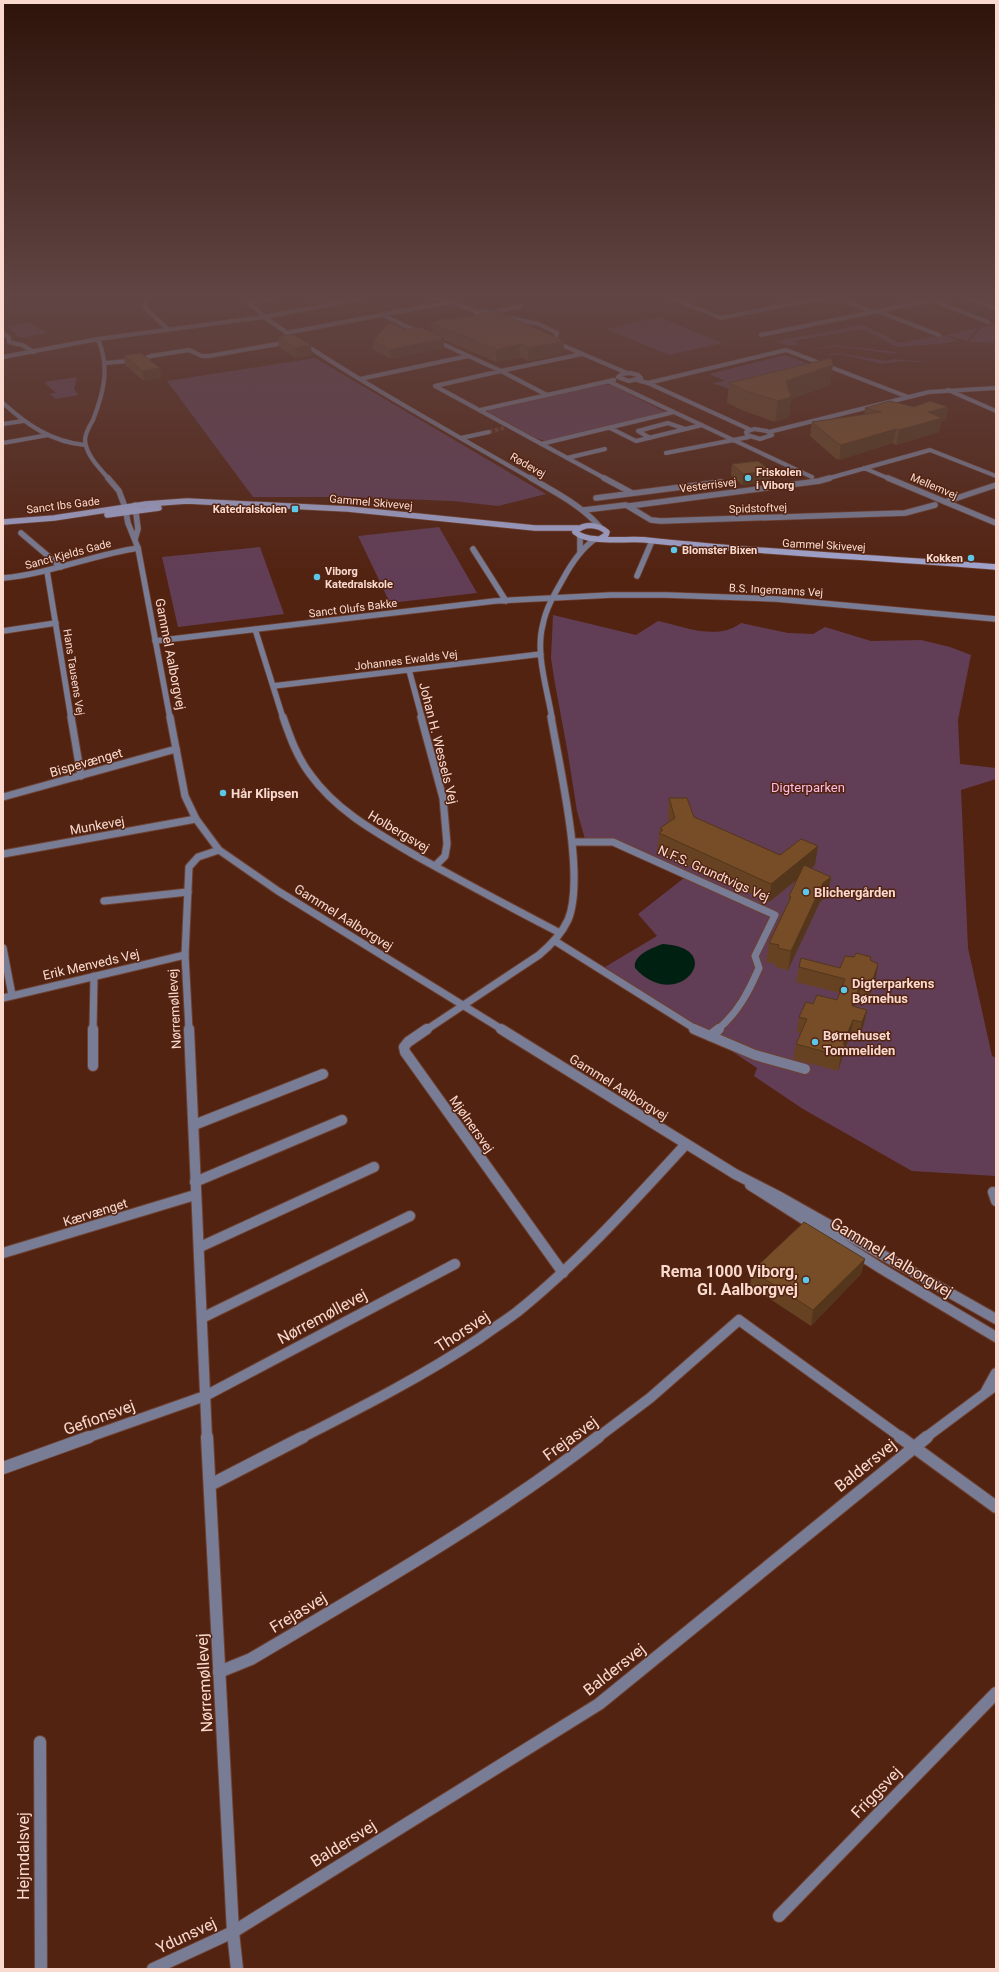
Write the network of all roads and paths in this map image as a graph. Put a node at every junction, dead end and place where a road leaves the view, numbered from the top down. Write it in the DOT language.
graph roads {
  1 [pos="102,388"];
  2 [pos="375,388"];
  3 [pos="440,388"];
  4 [pos="533,388"];
  5 [pos="577,388"];
  6 [pos="623,388"];
  7 [pos="659,388"];
  8 [pos="885,388"];
  9 [pos="996,388"];
  10 [pos="948,390"];
  11 [pos="547,395"];
  12 [pos="908,397"];
  13 [pos="3,403"];
  14 [pos="480,410"];
  15 [pos="996,411"];
  16 [pos="674,412"];
  17 [pos="23,421"];
  18 [pos="3,424"];
  19 [pos="702,425"];
  20 [pos="510,427"];
  21 [pos="504,428"];
  22 [pos="610,428"];
  23 [pos="685,429"];
  24 [pos="750,430"];
  25 [pos="489,432"];
  26 [pos="770,432"];
  27 [pos="48,435"];
  28 [pos="749,437"];
  29 [pos="461,438"];
  30 [pos="650,438"];
  31 [pos="733,440"];
  32 [pos="3,443"];
  33 [pos="541,444"];
  34 [pos="85,445"];
  35 [pos="605,449"];
  36 [pos="666,453"];
  37 [pos="567,458"];
  38 [pos="864,468"];
  39 [pos="996,476"];
  40 [pos="812,477"];
  41 [pos="721,482"];
  42 [pos="996,485"];
  43 [pos="119,492"];
  44 [pos="632,493"];
  45 [pos="596,498"];
  46 [pos="946,502"];
  47 [pos="935,505"];
  48 [pos="629,506"];
  49 [pos="135,508"];
  50 [pos="125,510"];
  51 [pos="584,510"];
  52 [pos="3,522"];
  53 [pos="996,523"];
  54 [pos="3,526"];
  55 [pos="585,526"];
  56 [pos="600,527"];
  57 [pos="535,528"];
  58 [pos="578,528"];
  59 [pos="607,532"];
  60 [pos="21,533"];
  61 [pos="579,536"];
  62 [pos="598,538"];
  63 [pos="135,539"];
  64 [pos="638,539"];
  65 [pos="652,541"];
  66 [pos="138,548"];
  67 [pos="472,550"];
  68 [pos="580,553"];
  69 [pos="61,567"];
  70 [pos="996,567"];
  71 [pos="47,571"];
  72 [pos="637,576"];
  73 [pos="3,578"];
  74 [pos="554,597"];
  75 [pos="506,601"];
  76 [pos="996,619"];
  77 [pos="56,623"];
  78 [pos="255,629"];
  79 [pos="3,631"];
  80 [pos="155,641"];
  81 [pos="541,654"];
  82 [pos="409,670"];
  83 [pos="273,686"];
  84 [pos="176,749"];
  85 [pos="81,776"];
  86 [pos="3,797"];
  87 [pos="196,819"];
  88 [pos="572,842"];
  89 [pos="219,850"];
  90 [pos="3,854"];
  91 [pos="435,866"];
  92 [pos="188,892"];
  93 [pos="104,901"];
  94 [pos="560,933"];
  95 [pos="555,941"];
  96 [pos="3,948"];
  97 [pos="185,955"];
  98 [pos="94,976"];
  99 [pos="12,995"];
  100 [pos="3,998"];
  101 [pos="463,1006"];
  102 [pos="710,1036"];
  103 [pos="93,1066"];
  104 [pos="805,1069"];
  105 [pos="323,1074"];
  106 [pos="342,1120"];
  107 [pos="194,1125"];
  108 [pos="686,1144"];
  109 [pos="374,1167"];
  110 [pos="735,1174"];
  111 [pos="194,1182"];
  112 [pos="195,1196"];
  113 [pos="410,1216"];
  114 [pos="200,1248"];
  115 [pos="3,1254"];
  116 [pos="455,1264"];
  117 [pos="562,1273"];
  118 [pos="202,1318"];
  119 [pos="996,1319"];
  120 [pos="996,1337"];
  121 [pos="996,1373"];
  122 [pos="991,1388"];
  123 [pos="205,1396"];
  124 [pos="914,1447"];
  125 [pos="3,1468"];
  126 [pos="210,1484"];
  127 [pos="996,1506"];
  128 [pos="219,1672"];
  129 [pos="996,1693"];
  130 [pos="40,1742"];
  131 [pos="779,1916"];
  132 [pos="233,1932"];
  133 [pos="40,1969"];
  134 [pos="153,1969"];
  135 [pos="237,1969"];
  1 -- 34 [label="street"];
  2 -- 29 [label="street, Rødevej"];
  3 -- 14 [label="street"];
  4 -- 11 [label="street"];
  5 -- 11 [label="street"];
  6 -- 16 [label="street"];
  7 -- 24 [label="street"];
  8 -- 12 [label="street"];
  9 -- 10 [label="street"];
  10 -- 12 [label="street"];
  10 -- 15 [label="street"];
  11 -- 14 [label="street"];
  12 -- 26 [label="street"];
  13 -- 17 [label="street"];
  14 -- 20 [label="street"];
  16 -- 19 [label="street"];
  16 -- 22 [label="street"];
  17 -- 18 [label="street"];
  17 -- 27 [label="street"];
  19 -- 23 [label="street"];
  19 -- 31 [label="street"];
  20 -- 21 [label="street"];
  20 -- 33 [label="street"];
  22 -- 30 [label="street"];
  22 -- 33 [label="street"];
  23 -- 30 [label="street"];
  23 -- 30 [label="street"];
  24 -- 26 [label="street"];
  24 -- 28 [label="street"];
  25 -- 29 [label="street"];
  26 -- 28 [label="street"];
  27 -- 32 [label="street"];
  27 -- 34 [label="street"];
  28 -- 31 [label="street"];
  29 -- 51 [label="street, Rødevej"];
  31 -- 36 [label="street"];
  31 -- 40 [label="street"];
  33 -- 37 [label="street"];
  34 -- 43 [label="street"];
  35 -- 37 [label="street"];
  37 -- 44 [label="street"];
  38 -- 39 [label="street, Vesterrisvej"];
  38 -- 46 [label="street, Mellemvej"];
  38 -- 48 [label="street, Vesterrisvej"];
  41 -- 44 [label="street"];
  42 -- 46 [label="street"];
  43 -- 49 [label="street"];
  43 -- 50 [label="street, Gammel Aalborgvej"];
  44 -- 45 [label="street"];
  46 -- 53 [label="street, Mellemvej"];
  47 -- 48 [label="street, Spidstoftvej"];
  48 -- 51 [label="street"];
  49 -- 50 [label="main road, Gammel Skivevej"];
  49 -- 57 [label="main road, Gammel Skivevej"];
  49 -- 63 [label="street, Gammel Aalborgvej"];
  50 -- 52 [label="main road, Sanct Ibs Gade"];
  50 -- 54 [label="main road, Sanct Ibs Gade"];
  50 -- 63 [label="street, Gammel Aalborgvej"];
  51 -- 55 [label="street"];
  51 -- 56 [label="street, Rødevej"];
  55 -- 56 [label="main road, Gammel Skivevej"];
  55 -- 58 [label="main road, Gammel Skivevej"];
  56 -- 59 [label="main road"];
  57 -- 58 [label="main road, Gammel Skivevej"];
  57 -- 61 [label="main road, Gammel Skivevej"];
  58 -- 61 [label="main road"];
  59 -- 62 [label="main road"];
  59 -- 64 [label="main road, Gammel Skivevej"];
  60 -- 69 [label="street"];
  61 -- 62 [label="main road, Gammel Skivevej"];
  61 -- 68 [label="street"];
  62 -- 64 [label="main road, Gammel Skivevej"];
  62 -- 68 [label="street"];
  63 -- 66 [label="street, Gammel Aalborgvej"];
  64 -- 65 [label="main road, Gammel Skivevej"];
  65 -- 70 [label="main road, Gammel Skivevej"];
  65 -- 72 [label="street"];
  66 -- 69 [label="street, Sanct Kjelds Gade"];
  66 -- 80 [label="street, Gammel Aalborgvej"];
  67 -- 75 [label="street"];
  68 -- 74 [label="street"];
  69 -- 71 [label="street, Sanct Kjelds Gade"];
  71 -- 73 [label="street, Sanct Kjelds Gade"];
  71 -- 77 [label="street, Hans Tausens Vej"];
  74 -- 75 [label="street, Sanct Olufs Bakke"];
  74 -- 76 [label="street, B.S. Ingemanns Vej"];
  74 -- 81 [label="street"];
  75 -- 78 [label="street, Sanct Olufs Bakke"];
  77 -- 79 [label="street"];
  77 -- 85 [label="street, Hans Tausens Vej"];
  78 -- 80 [label="street, Sanct Olufs Bakke"];
  78 -- 83 [label="street, Holbergsvej"];
  80 -- 84 [label="street, Gammel Aalborgvej"];
  81 -- 82 [label="street, Johannes Ewalds Vej"];
  81 -- 88 [label="street"];
  82 -- 83 [label="street, Johannes Ewalds Vej"];
  82 -- 91 [label="street, Johan H. Wessels Vej"];
  83 -- 91 [label="street, Holbergsvej"];
  84 -- 85 [label="street, Bispevænget"];
  84 -- 87 [label="street, Gammel Aalborgvej"];
  85 -- 86 [label="street, Bispevænget"];
  87 -- 89 [label="street, Gammel Aalborgvej"];
  87 -- 90 [label="street, Munkevej"];
  88 -- 94 [label="street"];
  88 -- 102 [label="street, N.F.S. Grundtvigs Vej"];
  89 -- 92 [label="street, Nørremøllevej"];
  89 -- 101 [label="street, Gammel Aalborgvej"];
  91 -- 94 [label="street, Holbergsvej"];
  92 -- 93 [label="street"];
  92 -- 97 [label="street, Nørremøllevej"];
  94 -- 95 [label="street"];
  95 -- 101 [label="street"];
  95 -- 102 [label="street"];
  96 -- 99 [label="street"];
  97 -- 98 [label="street, Erik Menveds Vej"];
  97 -- 107 [label="street, Nørremøllevej"];
  98 -- 99 [label="street, Erik Menveds Vej"];
  98 -- 103 [label="street"];
  99 -- 100 [label="street, Erik Menveds Vej"];
  101 -- 108 [label="street, Gammel Aalborgvej"];
  101 -- 117 [label="street, Mjølnersvej"];
  102 -- 104 [label="street"];
  105 -- 107 [label="street"];
  106 -- 111 [label="street"];
  107 -- 111 [label="street, Nørremøllevej"];
  108 -- 110 [label="street, Gammel Aalborgvej"];
  108 -- 117 [label="street, Thorsvej"];
  109 -- 114 [label="street"];
  110 -- 119 [label="street, Gammel Aalborgvej"];
  110 -- 120 [label="street, Gammel Aalborgvej"];
  111 -- 112 [label="street, Nørremøllevej"];
  112 -- 114 [label="street, Nørremøllevej"];
  112 -- 115 [label="street, Kærvænget"];
  113 -- 118 [label="street"];
  114 -- 118 [label="street, Nørremøllevej"];
  116 -- 123 [label="street, Nørremøllevej"];
  117 -- 126 [label="street, Thorsvej"];
  118 -- 123 [label="street, Nørremøllevej"];
  121 -- 122 [label="street, Baldersvej"];
  122 -- 124 [label="street, Baldersvej"];
  123 -- 125 [label="street, Gefionsvej"];
  123 -- 126 [label="street, Nørremøllevej"];
  124 -- 127 [label="street"];
  124 -- 128 [label="street, Frejasvej"];
  124 -- 132 [label="street, Baldersvej"];
  126 -- 128 [label="street, Nørremøllevej"];
  128 -- 132 [label="street, Nørremøllevej"];
  129 -- 131 [label="street, Friggsvej"];
  130 -- 133 [label="street, Hejmdalsvej"];
  132 -- 134 [label="street, Ydunsvej"];
  132 -- 135 [label="street, Nørremøllevej"];
}
